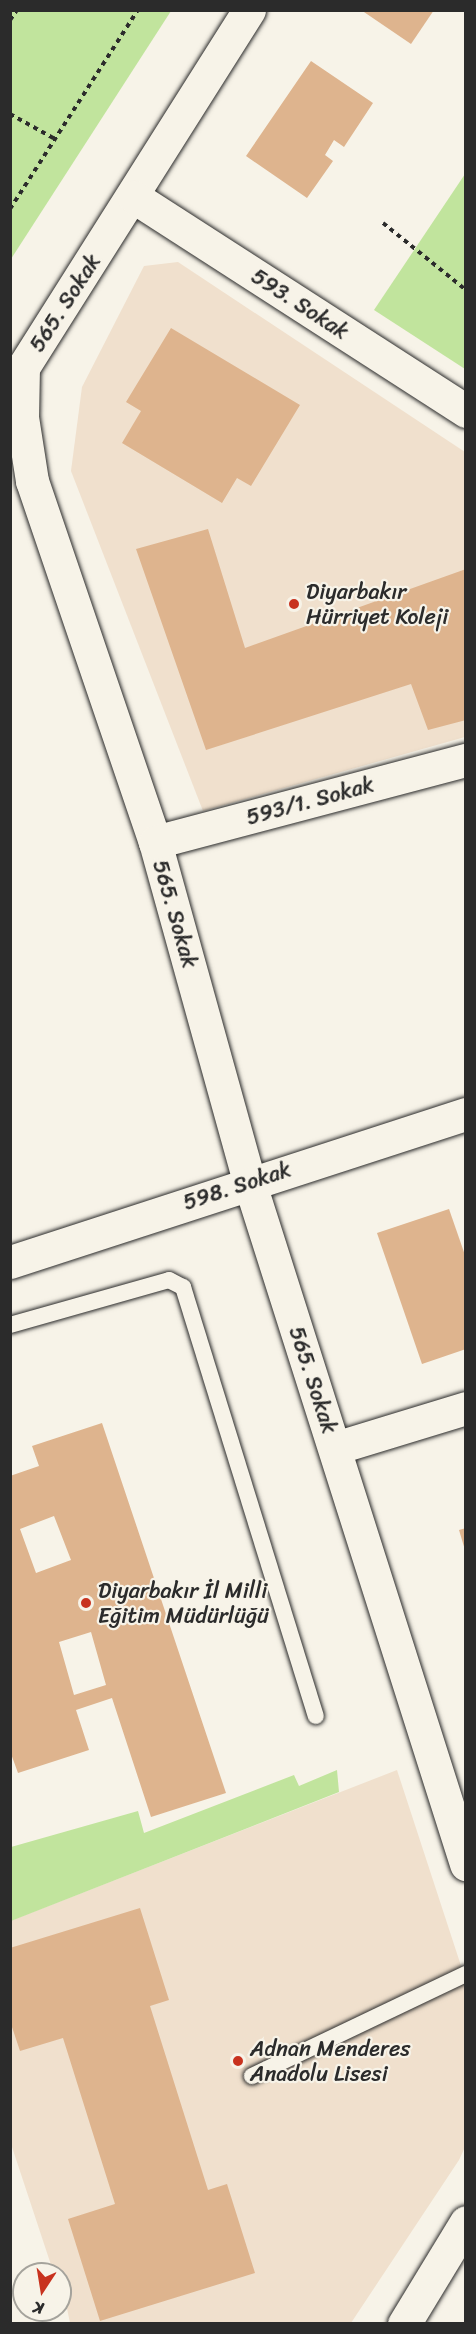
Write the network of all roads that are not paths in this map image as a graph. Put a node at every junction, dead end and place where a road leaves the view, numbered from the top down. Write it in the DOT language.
graph roads {
  1 [pos="249,10"];
  2 [pos="134,197"];
  3 [pos="17,363"];
  4 [pos="465,411"];
  5 [pos="21,484"];
  6 [pos="465,760"];
  7 [pos="154,843"];
  8 [pos="465,1113"];
  9 [pos="249,1181"];
  10 [pos="10,1262"];
  11 [pos="10,1325"];
  12 [pos="465,1408"];
  13 [pos="334,1448"];
  14 [pos="315,1716"];
  15 [pos="465,1864"];
  16 [pos="465,1974"];
  17 [pos="252,2076"];
  18 [pos="465,2222"];
  19 [pos="404,2324"];
  1 -- 2 [label="street, 565. Sokak"];
  2 -- 3 [label="street, 565. Sokak"];
  2 -- 4 [label="street, 593. Sokak"];
  3 -- 5 [label="street, 565. Sokak"];
  5 -- 7 [label="street, 565. Sokak"];
  6 -- 7 [label="street, 593/1. Sokak"];
  7 -- 9 [label="street, 565. Sokak"];
  8 -- 9 [label="street, 598. Sokak"];
  9 -- 10 [label="street, 598. Sokak"];
  9 -- 13 [label="street, 565. Sokak"];
  11 -- 14 [label="lane"];
  12 -- 13 [label="street"];
  13 -- 15 [label="street, 565. Sokak"];
  16 -- 17 [label="lane"];
  18 -- 19 [label="street"];
}
